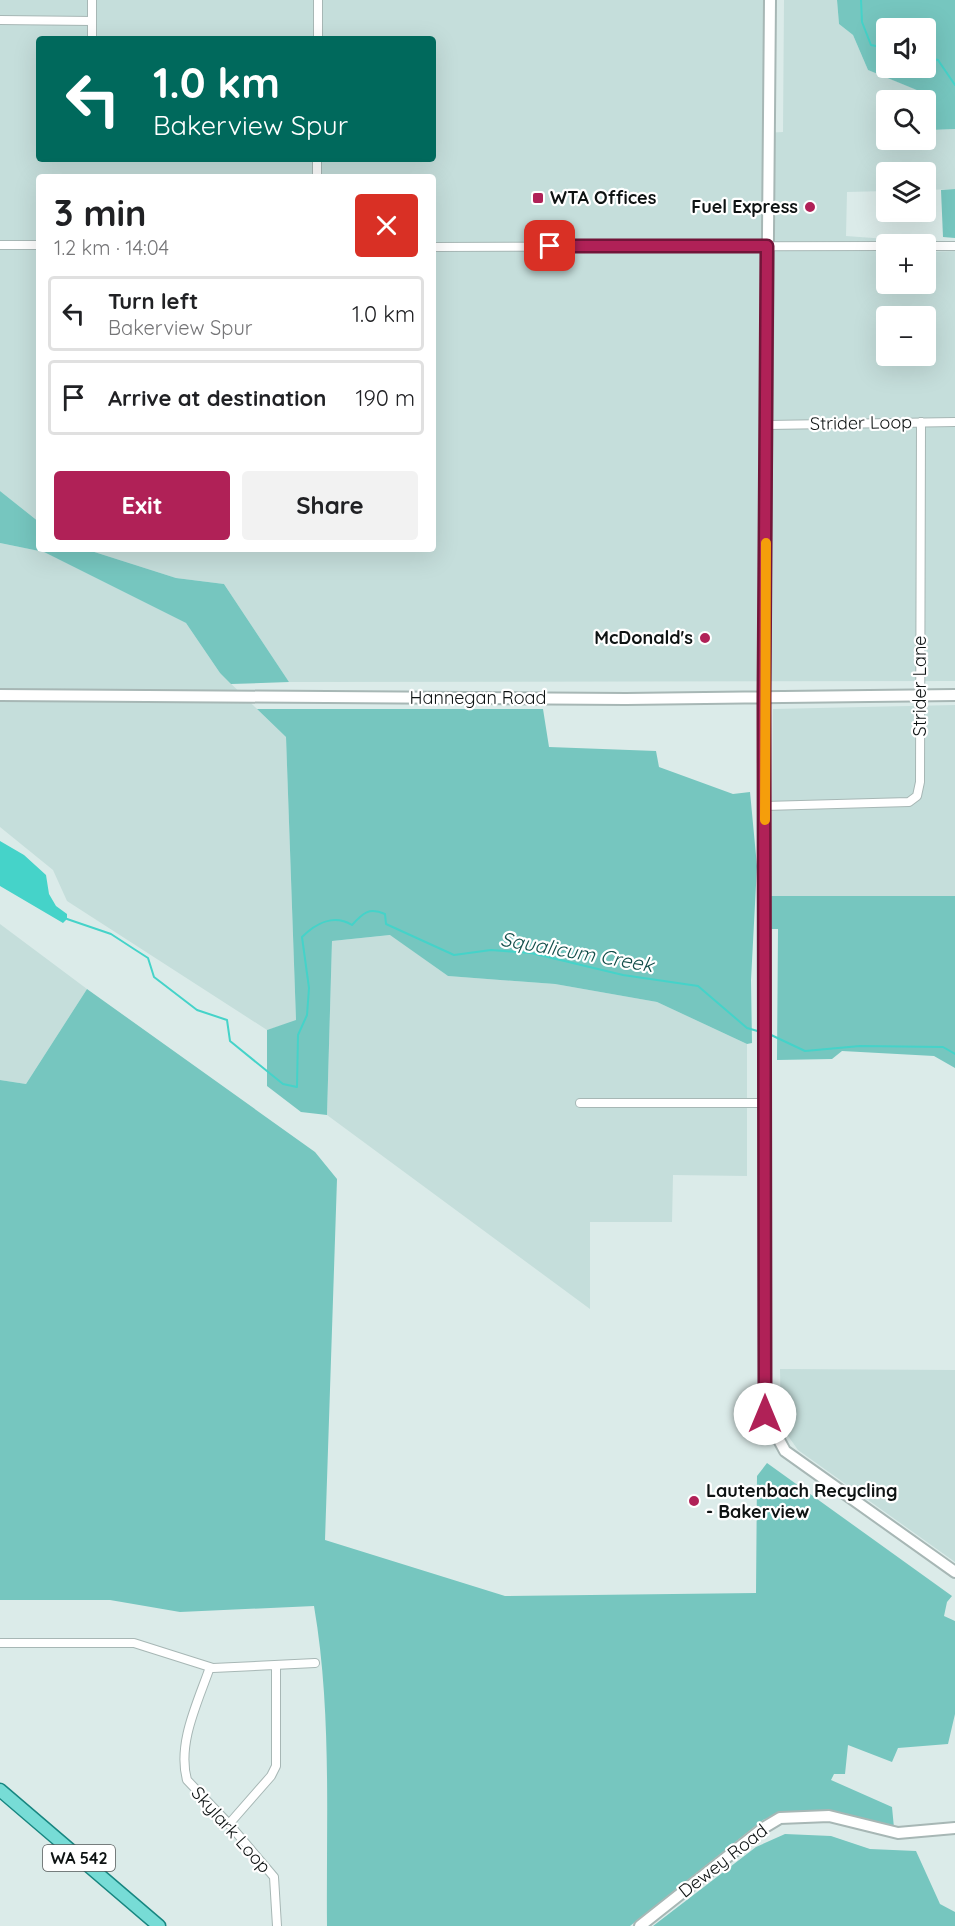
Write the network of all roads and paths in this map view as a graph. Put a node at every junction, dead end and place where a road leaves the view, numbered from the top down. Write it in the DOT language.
graph roads {
  1 [pos="92,0"];
  2 [pos="318,0"];
  3 [pos="770,0"];
  4 [pos="0,20"];
  5 [pos="92,21"];
  6 [pos="92,36"];
  7 [pos="318,36"];
  8 [pos="0,245"];
  9 [pos="36,245"];
  10 [pos="767,246"];
  11 [pos="876,246"];
  12 [pos="936,246"];
  13 [pos="955,246"];
  14 [pos="436,247"];
  15 [pos="921,422"];
  16 [pos="955,422"];
  17 [pos="768,425"];
  18 [pos="0,695"];
  19 [pos="955,695"];
  20 [pos="920,696"];
  21 [pos="764,698"];
  22 [pos="765,806"];
  23 [pos="580,1102"];
  24 [pos="765,1103"];
  25 [pos="955,1572"];
  26 [pos="0,1643"];
  27 [pos="315,1662"];
  28 [pos="276,1665"];
  29 [pos="210,1667"];
  30 [pos="0,1790"];
  31 [pos="229,1824"];
  32 [pos="955,1828"];
  33 [pos="159,1926"];
  34 [pos="277,1926"];
  35 [pos="640,1926"];
  1 -- 5 [label="street"];
  2 -- 7 [label="street"];
  3 -- 10 [label="main road"];
  4 -- 5 [label="street"];
  5 -- 6 [label="street"];
  8 -- 9 [label="street"];
  10 -- 11 [label="street"];
  10 -- 14 [label="street"];
  10 -- 17 [label="main road"];
  12 -- 13 [label="street"];
  15 -- 16 [label="street, Strider Loop"];
  15 -- 17 [label="street, Strider Loop"];
  15 -- 20 [label="street, Strider Lane"];
  17 -- 21 [label="main road"];
  18 -- 21 [label="main road, Hannegan Road"];
  19 -- 20 [label="main road, Hannegan Road"];
  20 -- 21 [label="main road, Hannegan Road"];
  20 -- 22 [label="street, Strider Lane"];
  21 -- 22 [label="main road"];
  22 -- 24 [label="main road"];
  23 -- 24 [label="street"];
  24 -- 25 [label="main road"];
  26 -- 29 [label="street"];
  27 -- 28 [label="street"];
  28 -- 29 [label="street"];
  28 -- 31 [label="street"];
  29 -- 31 [label="street, Skylark Loop"];
  30 -- 33 [label="main road, WA 542"];
  31 -- 34 [label="street, Skylark Loop"];
  32 -- 35 [label="main road, Dewey Road"];
}
